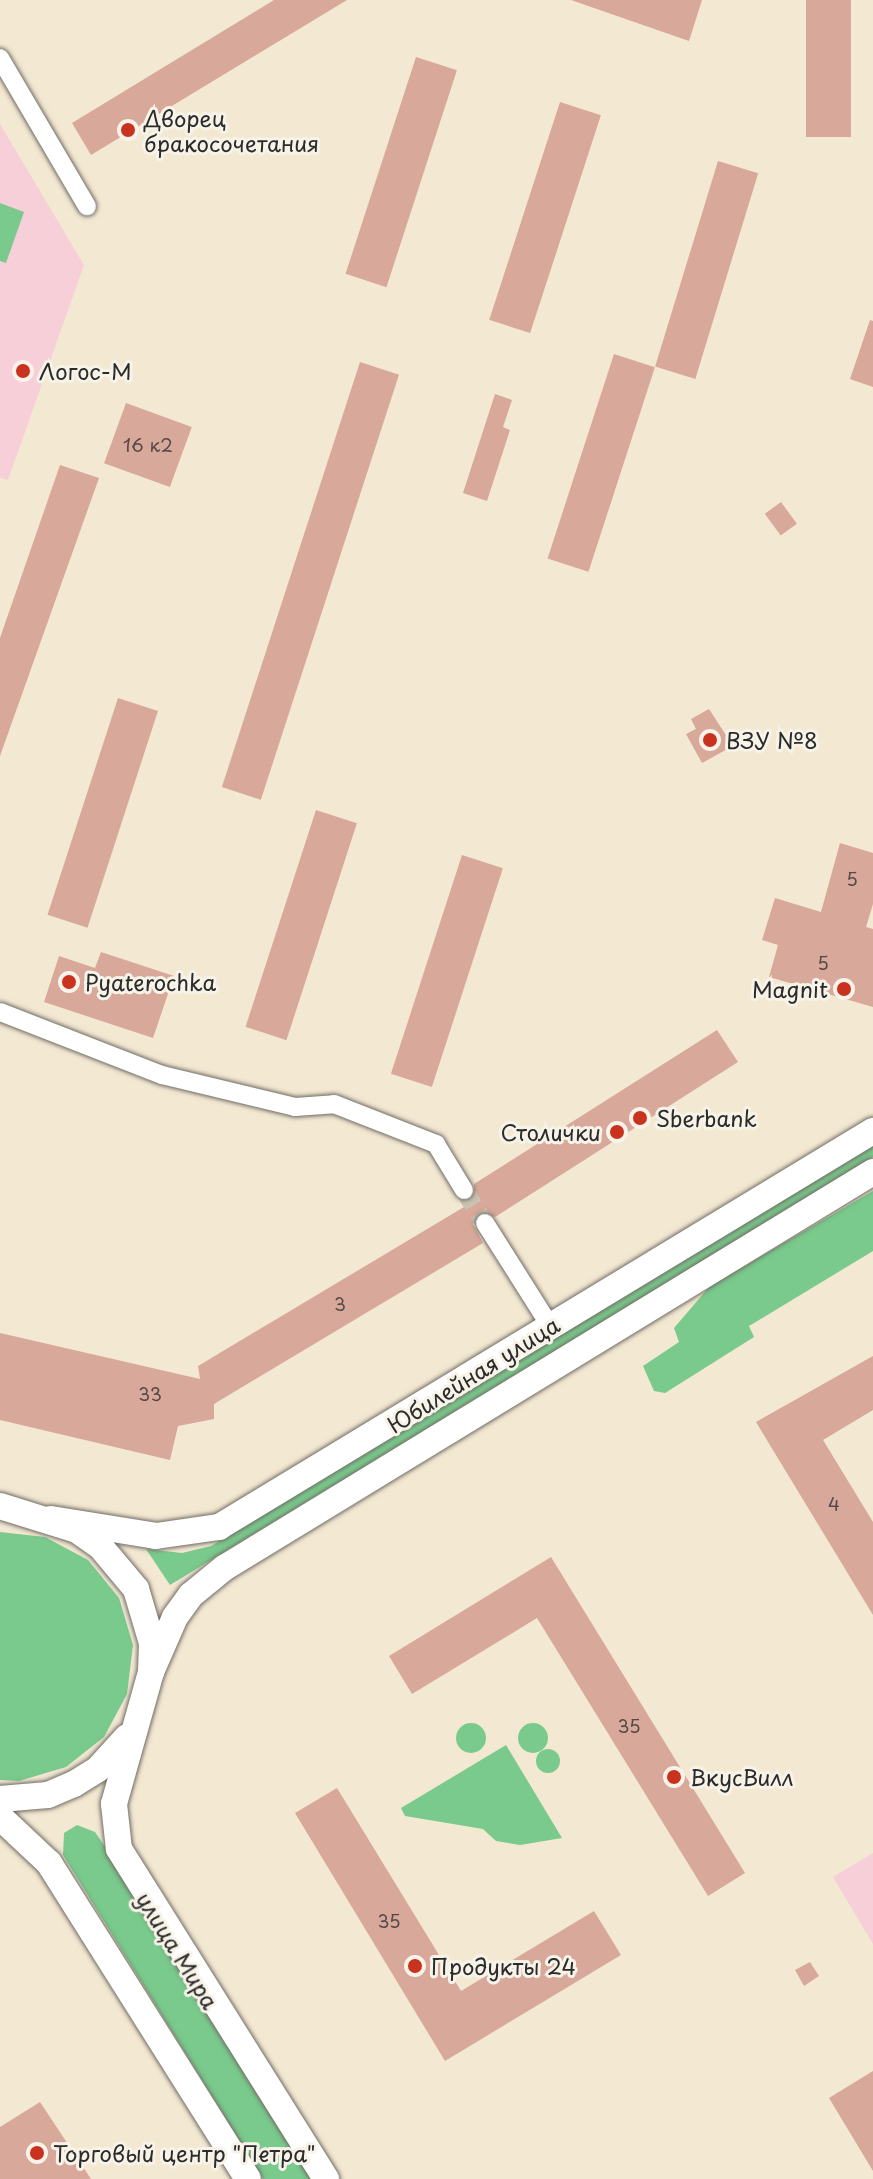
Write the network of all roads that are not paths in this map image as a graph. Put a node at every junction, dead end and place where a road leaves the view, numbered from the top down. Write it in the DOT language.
graph roads {
  1 [pos="0,58"];
  2 [pos="87,206"];
  3 [pos="0,1012"];
  4 [pos="873,1131"];
  5 [pos="873,1172"];
  6 [pos="464,1190"];
  7 [pos="485,1223"];
  8 [pos="550,1326"];
  9 [pos="8,1511"];
  10 [pos="51,1519"];
  11 [pos="151,1672"];
  12 [pos="146,1700"];
  13 [pos="0,1799"];
  14 [pos="0,1817"];
  15 [pos="248,2179"];
  16 [pos="326,2179"];
  1 -- 2 [label="street"];
  3 -- 6 [label="street"];
  4 -- 8 [label="main road, Юбилейная улица"];
  5 -- 11 [label="main road, Юбилейная улица"];
  7 -- 8 [label="street"];
  8 -- 10 [label="main road, Юбилейная улица"];
  9 -- 10 [label="main road, улица Мира"];
  10 -- 11 [label="main road, улица Мира"];
  11 -- 12 [label="main road, улица Мира"];
  12 -- 13 [label="main road, улица Мира"];
  12 -- 16 [label="main road, улица Мира"];
  14 -- 15 [label="main road"];
}
